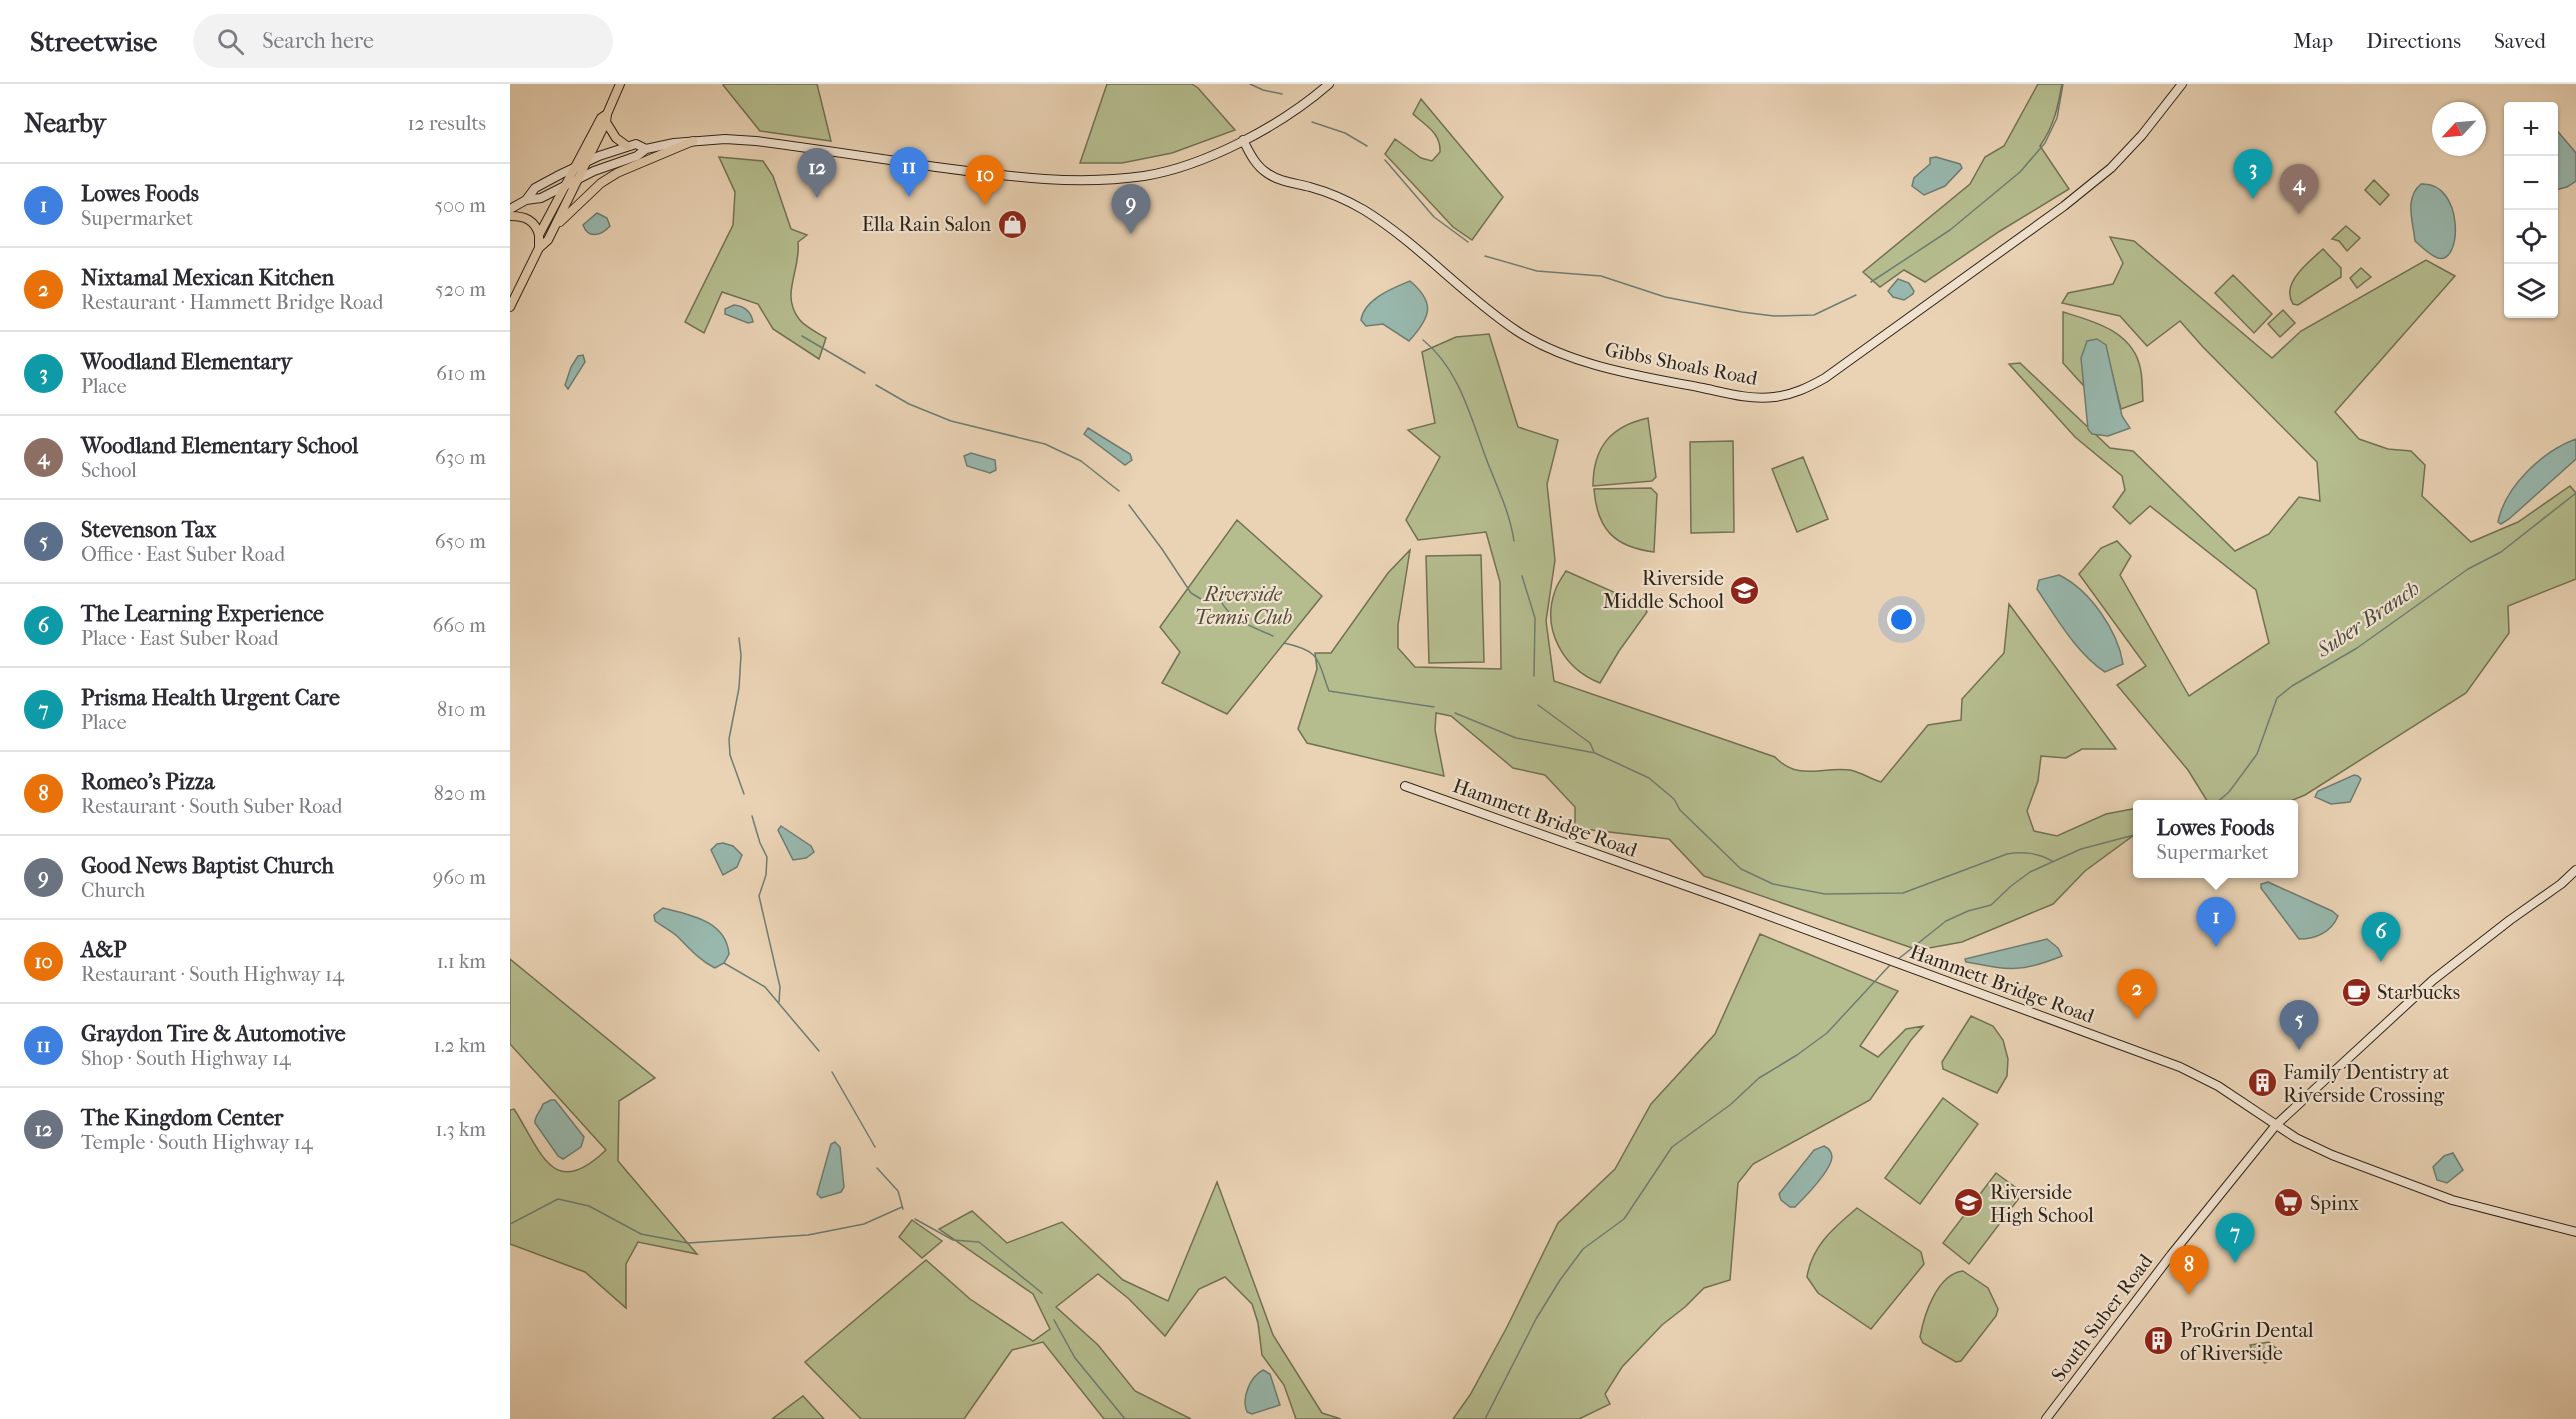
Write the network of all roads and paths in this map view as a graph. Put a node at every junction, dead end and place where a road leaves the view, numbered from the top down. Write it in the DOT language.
graph roads {
  1 [pos="620,84"];
  2 [pos="1329,84"];
  3 [pos="2182,84"];
  4 [pos="606,118"];
  5 [pos="1243,140"];
  6 [pos="693,141"];
  7 [pos="627,146"];
  8 [pos="646,149"];
  9 [pos="587,162"];
  10 [pos="576,167"];
  11 [pos="579,178"];
  12 [pos="568,183"];
  13 [pos="526,200"];
  14 [pos="510,209"];
  15 [pos="510,216"];
  16 [pos="555,226"];
  17 [pos="539,235"];
  18 [pos="539,248"];
  19 [pos="510,307"];
  20 [pos="1405,786"];
  21 [pos="2576,870"];
  22 [pos="2276,1125"];
  23 [pos="2576,1232"];
  24 [pos="2046,1419"];
  1 -- 4 [label="main road"];
  2 -- 5 [label="street"];
  3 -- 5 [label="street, Gibbs Shoals Road"];
  4 -- 7 [label="main road"];
  4 -- 9 [label="main road"];
  4 -- 10 [label="main road"];
  5 -- 6 [label="street"];
  6 -- 8 [label="street"];
  6 -- 16 [label="main road"];
  7 -- 8 [label="street"];
  7 -- 9 [label="street"];
  8 -- 11 [label="street"];
  9 -- 10 [label="street"];
  9 -- 11 [label="main road"];
  10 -- 12 [label="main road"];
  10 -- 13 [label="street"];
  11 -- 12 [label="street"];
  11 -- 16 [label="main road"];
  12 -- 13 [label="street"];
  12 -- 17 [label="main road"];
  13 -- 14 [label="street"];
  15 -- 17 [label="main road"];
  16 -- 18 [label="main road"];
  17 -- 18 [label="main road"];
  18 -- 19 [label="main road"];
  20 -- 22 [label="street, Hammett Bridge Road"];
  21 -- 22 [label="street, South Suber Road"];
  22 -- 23 [label="street, Hammett Bridge Road"];
  22 -- 24 [label="street, South Suber Road"];
}
